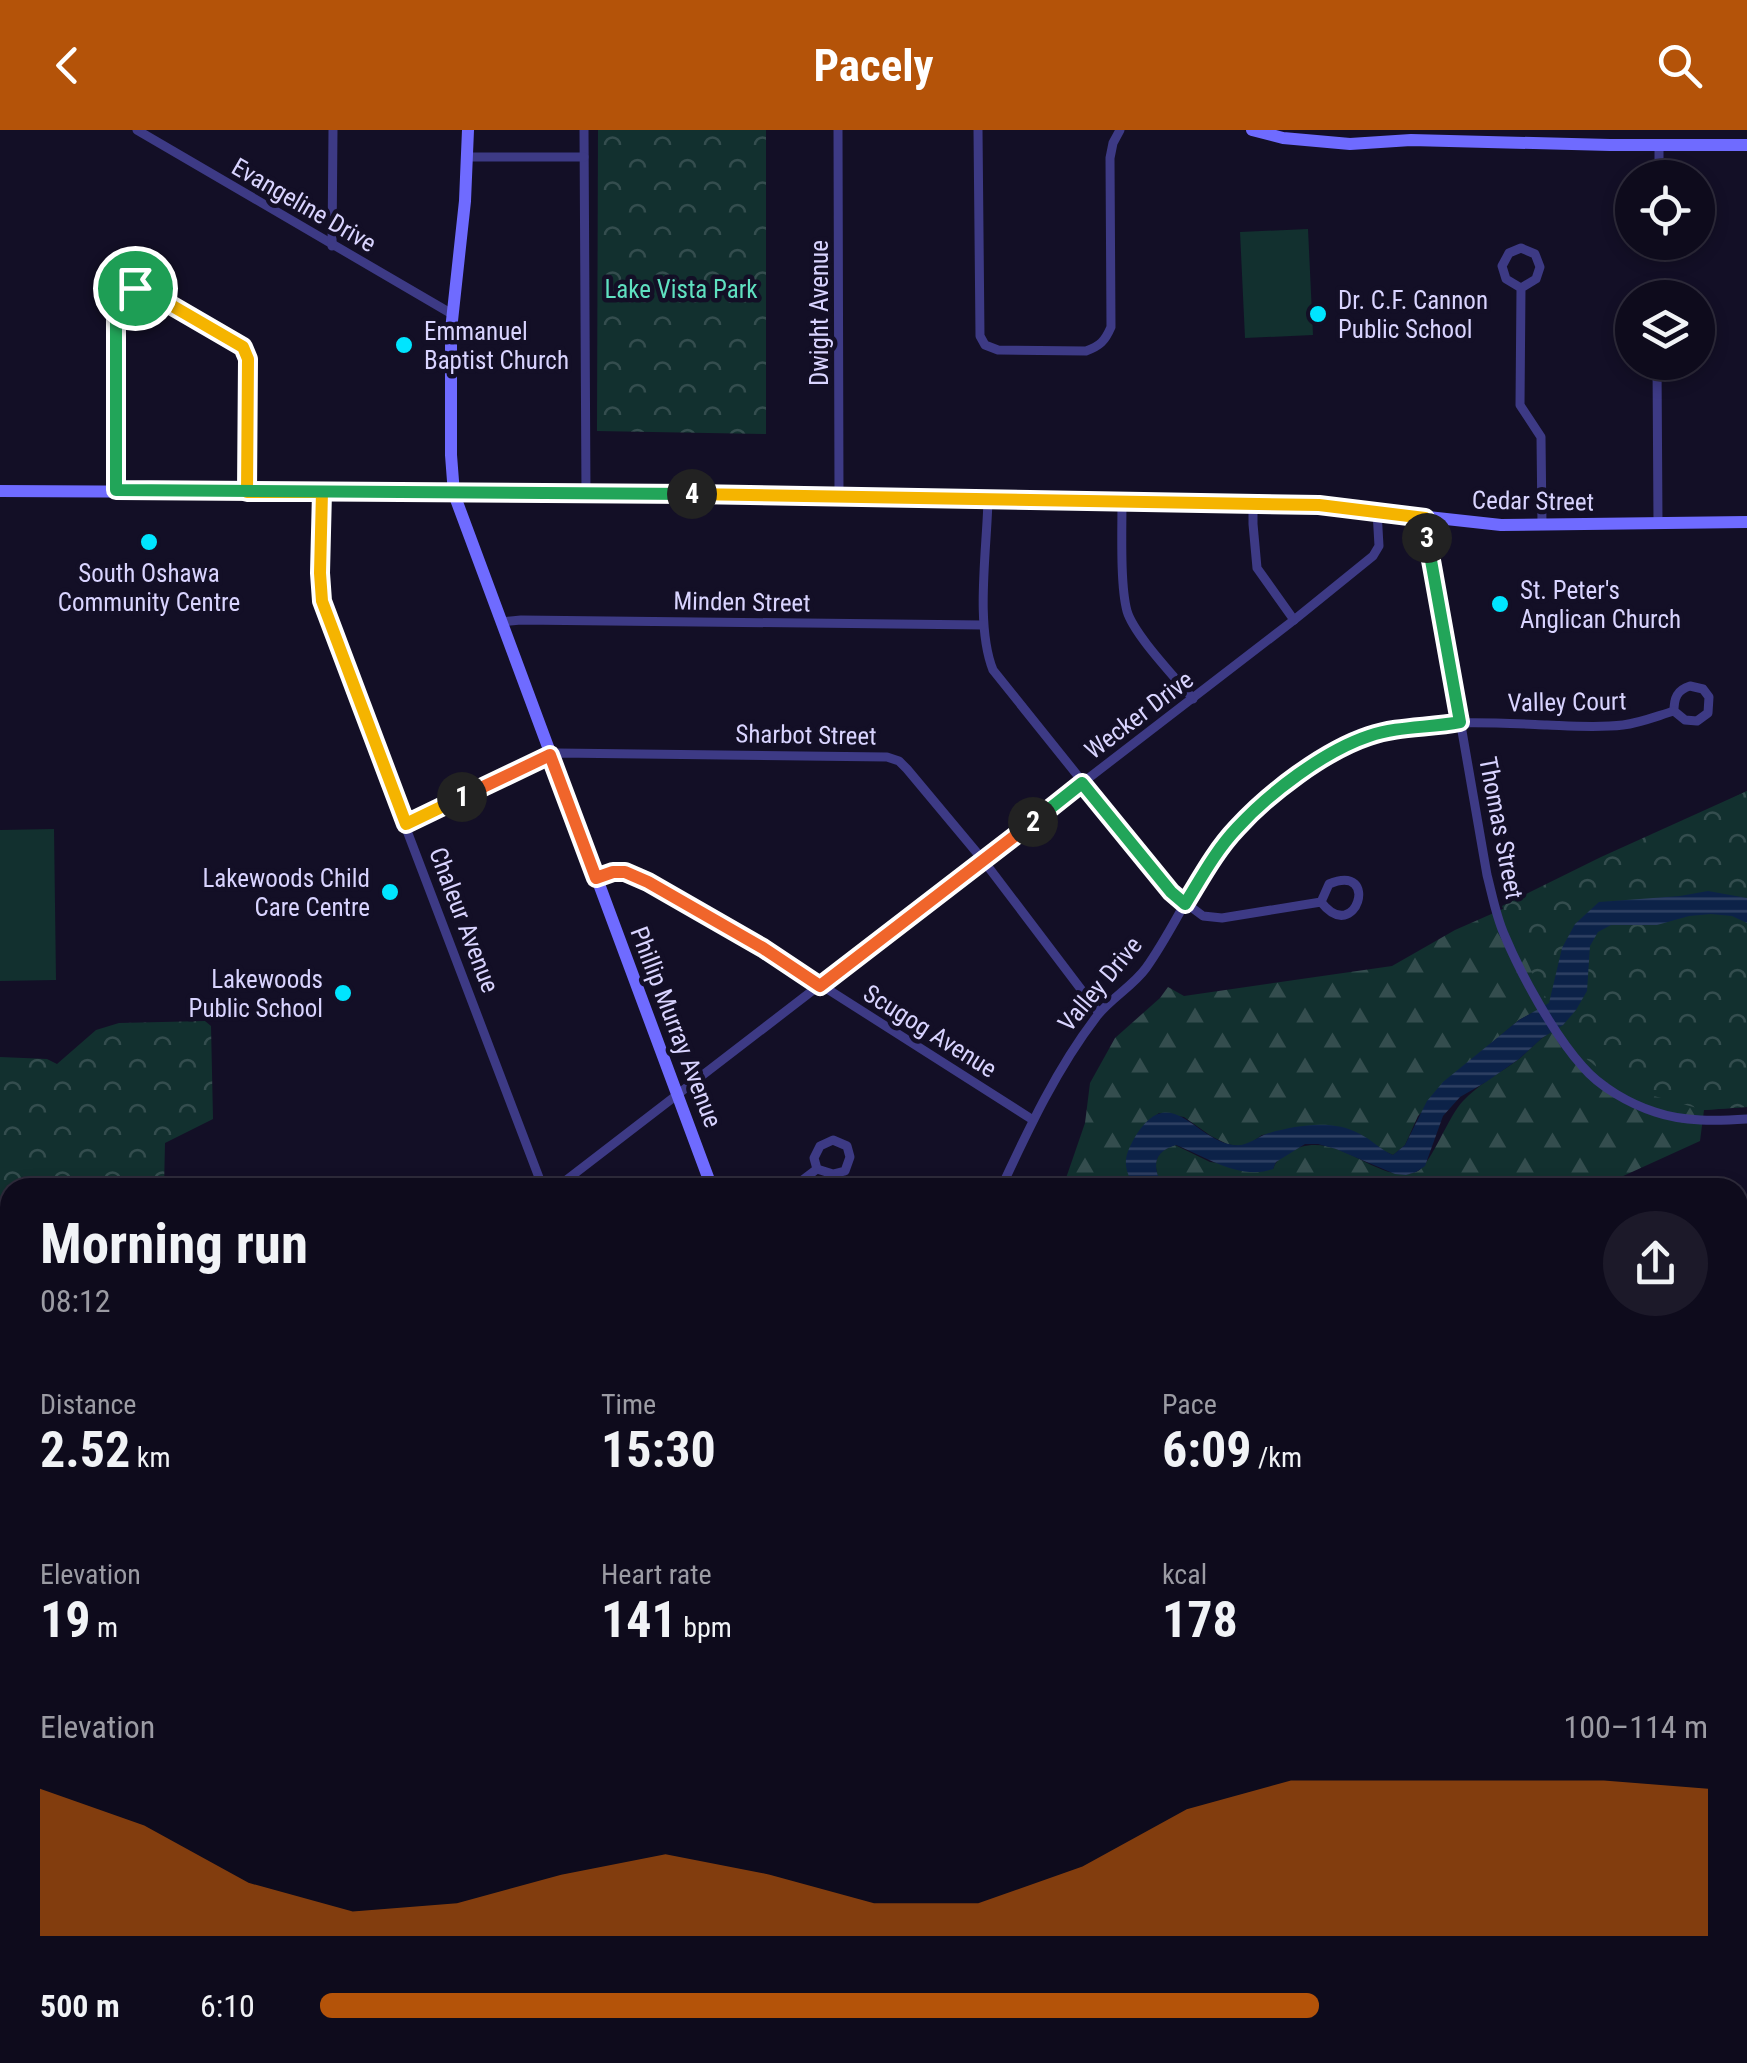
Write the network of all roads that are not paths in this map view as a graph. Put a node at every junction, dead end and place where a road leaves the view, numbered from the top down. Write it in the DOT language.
graph roads {
  1 [pos="137,130"];
  2 [pos="333,130"];
  3 [pos="468,130"];
  4 [pos="584,130"];
  5 [pos="838,130"];
  6 [pos="978,130"];
  7 [pos="1120,130"];
  8 [pos="1259,131"];
  9 [pos="1522,136"];
  10 [pos="1659,144"];
  11 [pos="1747,145"];
  12 [pos="468,157"];
  13 [pos="584,157"];
  14 [pos="1659,160"];
  15 [pos="332,246"];
  16 [pos="1521,288"];
  17 [pos="452,314"];
  18 [pos="1657,380"];
  19 [pos="116,490"];
  20 [pos="0,491"];
  21 [pos="247,492"];
  22 [pos="322,492"];
  23 [pos="454,494"];
  24 [pos="586,494"];
  25 [pos="839,495"];
  26 [pos="988,499"];
  27 [pos="1122,501"];
  28 [pos="1254,504"];
  29 [pos="1378,511"];
  30 [pos="1425,518"];
  31 [pos="1747,522"];
  32 [pos="1658,523"];
  33 [pos="1542,525"];
  34 [pos="1294,620"];
  35 [pos="500,622"];
  36 [pos="983,625"];
  37 [pos="1193,699"];
  38 [pos="1674,711"];
  39 [pos="1460,722"];
  40 [pos="550,755"];
  41 [pos="1082,783"];
  42 [pos="406,824"];
  43 [pos="983,860"];
  44 [pos="596,878"];
  45 [pos="1321,902"];
  46 [pos="1185,904"];
  47 [pos="820,986"];
  48 [pos="1099,1013"];
  49 [pos="678,1093"];
  50 [pos="1747,1119"];
  51 [pos="1033,1120"];
  52 [pos="817,1169"];
  53 [pos="539,1178"];
  54 [pos="569,1178"];
  55 [pos="708,1178"];
  56 [pos="805,1178"];
  57 [pos="1006,1178"];
  1 -- 15 [label="street, Evangeline Drive"];
  2 -- 15 [label="street"];
  3 -- 12 [label="street, Phillip Murray Avenue"];
  4 -- 13 [label="street"];
  5 -- 25 [label="street, Dwight Avenue"];
  6 -- 7 [label="street"];
  8 -- 9 [label="street"];
  9 -- 10 [label="street"];
  10 -- 11 [label="street"];
  10 -- 14 [label="street"];
  12 -- 13 [label="street"];
  12 -- 17 [label="street, Phillip Murray Avenue"];
  13 -- 24 [label="street"];
  15 -- 17 [label="street, Evangeline Drive"];
  16 -- 16 [label="street"];
  16 -- 33 [label="street"];
  17 -- 23 [label="street, Phillip Murray Avenue"];
  18 -- 32 [label="street"];
  19 -- 20 [label="street, Cedar Street"];
  19 -- 21 [label="street, Cedar Street"];
  19 -- 21 [label="street"];
  21 -- 22 [label="street, Cedar Street"];
  22 -- 23 [label="street, Cedar Street"];
  22 -- 42 [label="street, Chaleur Avenue"];
  23 -- 24 [label="street, Cedar Street"];
  23 -- 35 [label="street, Phillip Murray Avenue"];
  24 -- 25 [label="street, Cedar Street"];
  25 -- 26 [label="street, Cedar Street"];
  26 -- 27 [label="street, Cedar Street"];
  26 -- 36 [label="street"];
  27 -- 28 [label="street, Cedar Street"];
  27 -- 37 [label="street"];
  28 -- 29 [label="street, Cedar Street"];
  28 -- 34 [label="street"];
  29 -- 30 [label="street, Cedar Street"];
  29 -- 34 [label="street, Wecker Drive"];
  30 -- 33 [label="street, Cedar Street"];
  30 -- 39 [label="street, Thomas Street"];
  31 -- 32 [label="street, Cedar Street"];
  32 -- 33 [label="street, Cedar Street"];
  34 -- 37 [label="street, Wecker Drive"];
  35 -- 36 [label="street, Minden Street"];
  35 -- 40 [label="street, Phillip Murray Avenue"];
  36 -- 41 [label="street"];
  37 -- 41 [label="street, Wecker Drive"];
  38 -- 38 [label="street, Valley Court"];
  38 -- 39 [label="street, Valley Court"];
  39 -- 46 [label="street, Valley Drive"];
  39 -- 50 [label="street, Thomas Street"];
  40 -- 42 [label="street, Sharbot Street"];
  40 -- 43 [label="street, Sharbot Street"];
  40 -- 44 [label="street, Phillip Murray Avenue"];
  41 -- 43 [label="street, Wecker Drive"];
  41 -- 46 [label="street"];
  42 -- 53 [label="street, Chaleur Avenue"];
  43 -- 47 [label="street, Wecker Drive"];
  43 -- 48 [label="street, Sharbot Street"];
  44 -- 47 [label="street, Scugog Avenue"];
  44 -- 49 [label="street, Phillip Murray Avenue"];
  45 -- 45 [label="street"];
  45 -- 46 [label="street"];
  46 -- 48 [label="street, Valley Drive"];
  47 -- 49 [label="street, Wecker Drive"];
  47 -- 51 [label="street, Scugog Avenue"];
  48 -- 51 [label="street, Valley Drive"];
  49 -- 54 [label="street, Wecker Drive"];
  49 -- 55 [label="street, Phillip Murray Avenue"];
  51 -- 57 [label="street, Valley Drive"];
  52 -- 52 [label="street"];
  52 -- 56 [label="street"];
}
